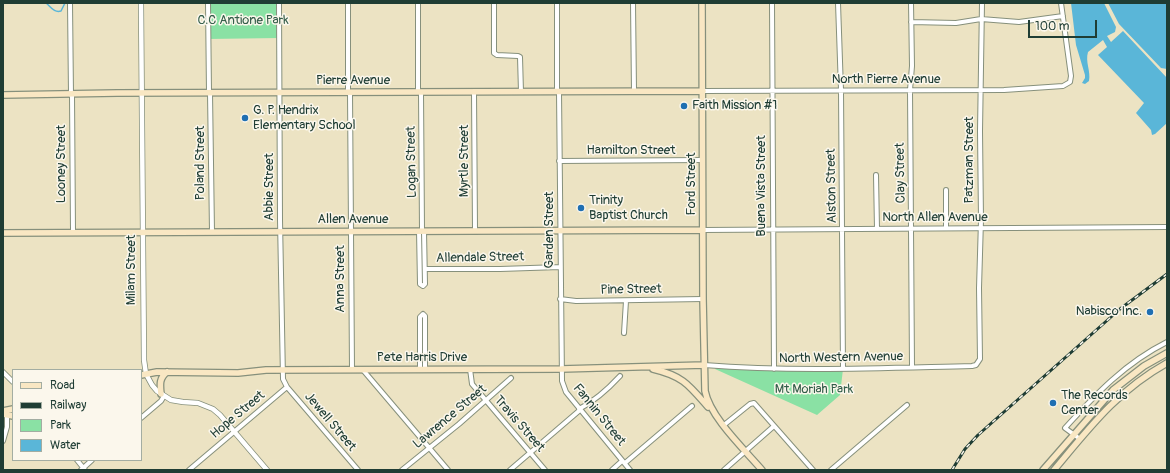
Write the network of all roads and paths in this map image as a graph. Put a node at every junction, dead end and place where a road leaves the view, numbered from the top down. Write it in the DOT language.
graph roads {
  1 [pos="70,3"];
  2 [pos="141,3"];
  3 [pos="208,3"];
  4 [pos="279,3"];
  5 [pos="348,3"];
  6 [pos="418,3"];
  7 [pos="494,3"];
  8 [pos="557,3"];
  9 [pos="633,3"];
  10 [pos="702,3"];
  11 [pos="772,3"];
  12 [pos="838,3"];
  13 [pos="911,3"];
  14 [pos="982,3"];
  15 [pos="1061,3"];
  16 [pos="1063,16"];
  17 [pos="981,19"];
  18 [pos="911,22"];
  19 [pos="981,89"];
  20 [pos="772,90"];
  21 [pos="841,90"];
  22 [pos="910,90"];
  23 [pos="634,91"];
  24 [pos="703,91"];
  25 [pos="349,92"];
  26 [pos="420,92"];
  27 [pos="474,92"];
  28 [pos="521,92"];
  29 [pos="558,92"];
  30 [pos="142,93"];
  31 [pos="210,93"];
  32 [pos="280,93"];
  33 [pos="3,95"];
  34 [pos="71,95"];
  35 [pos="702,160"];
  36 [pos="559,161"];
  37 [pos="876,175"];
  38 [pos="946,190"];
  39 [pos="1167,227"];
  40 [pos="911,228"];
  41 [pos="946,228"];
  42 [pos="980,228"];
  43 [pos="773,229"];
  44 [pos="842,229"];
  45 [pos="876,229"];
  46 [pos="475,230"];
  47 [pos="560,230"];
  48 [pos="703,230"];
  49 [pos="351,231"];
  50 [pos="422,231"];
  51 [pos="73,232"];
  52 [pos="143,232"];
  53 [pos="212,232"];
  54 [pos="281,232"];
  55 [pos="3,233"];
  56 [pos="560,267"];
  57 [pos="425,269"];
  58 [pos="560,299"];
  59 [pos="703,299"];
  60 [pos="626,301"];
  61 [pos="624,333"];
  62 [pos="1167,342"];
  63 [pos="1167,353"];
  64 [pos="1167,363"];
  65 [pos="977,364"];
  66 [pos="704,365"];
  67 [pos="645,367"];
  68 [pos="912,367"];
  69 [pos="843,368"];
  70 [pos="470,369"];
  71 [pos="561,369"];
  72 [pos="774,369"];
  73 [pos="283,370"];
  74 [pos="352,370"];
  75 [pos="363,370"];
  76 [pos="423,370"];
  77 [pos="3,372"];
  78 [pos="167,372"];
  79 [pos="144,374"];
  80 [pos="620,376"];
  81 [pos="511,378"];
  82 [pos="12,381"];
  83 [pos="287,386"];
  84 [pos="162,395"];
  85 [pos="486,401"];
  86 [pos="907,405"];
  87 [pos="692,406"];
  88 [pos="579,410"];
  89 [pos="6,414"];
  90 [pos="716,416"];
  91 [pos="142,417"];
  92 [pos="724,426"];
  93 [pos="774,426"];
  94 [pos="234,431"];
  95 [pos="1073,434"];
  96 [pos="1080,439"];
  97 [pos="3,441"];
  98 [pos="430,448"];
  99 [pos="530,452"];
  100 [pos="746,452"];
  101 [pos="91,461"];
  102 [pos="624,462"];
  103 [pos="83,469"];
  104 [pos="189,470"];
  105 [pos="267,470"];
  106 [pos="358,470"];
  107 [pos="402,470"];
  108 [pos="448,470"];
  109 [pos="510,470"];
  110 [pos="545,470"];
  111 [pos="612,470"];
  112 [pos="630,470"];
  113 [pos="724,470"];
  114 [pos="762,470"];
  115 [pos="813,470"];
  116 [pos="831,470"];
  117 [pos="1043,470"];
  118 [pos="1054,470"];
  1 -- 34 [label="street, Looney Street"];
  2 -- 30 [label="street, Milam Street"];
  3 -- 31 [label="street, Poland Street"];
  4 -- 32 [label="street, Abbie Street"];
  5 -- 25 [label="street, Anna Street"];
  6 -- 26 [label="street, Logan Street"];
  7 -- 28 [label="street"];
  8 -- 29 [label="street, Garden Street"];
  9 -- 23 [label="street"];
  10 -- 24 [label="main road, Ford Street"];
  11 -- 20 [label="street, Buena Vista Street"];
  12 -- 21 [label="street, Alston Street"];
  13 -- 18 [label="street, Clay Street"];
  14 -- 17 [label="street, Patzman Street"];
  15 -- 16 [label="street"];
  16 -- 17 [label="street"];
  16 -- 19 [label="street, North Pierre Avenue"];
  17 -- 18 [label="street"];
  17 -- 19 [label="street, Patzman Street"];
  18 -- 22 [label="street, Clay Street"];
  19 -- 22 [label="street, North Pierre Avenue"];
  19 -- 42 [label="street, Patzman Street"];
  20 -- 21 [label="street, North Pierre Avenue"];
  20 -- 24 [label="street, North Pierre Avenue"];
  20 -- 43 [label="street, Buena Vista Street"];
  21 -- 22 [label="street, North Pierre Avenue"];
  21 -- 44 [label="street, Alston Street"];
  22 -- 40 [label="street, Clay Street"];
  23 -- 24 [label="main road, Pierre Avenue"];
  23 -- 29 [label="main road, Pierre Avenue"];
  24 -- 35 [label="main road, Ford Street"];
  25 -- 26 [label="main road, Pierre Avenue"];
  25 -- 32 [label="main road, Pierre Avenue"];
  25 -- 49 [label="street, Anna Street"];
  26 -- 27 [label="main road, Pierre Avenue"];
  26 -- 50 [label="street, Logan Street"];
  27 -- 28 [label="main road, Pierre Avenue"];
  27 -- 46 [label="street, Myrtle Street"];
  28 -- 29 [label="main road, Pierre Avenue"];
  29 -- 36 [label="street, Garden Street"];
  30 -- 31 [label="main road, Pierre Avenue"];
  30 -- 34 [label="main road, Pierre Avenue"];
  30 -- 52 [label="street, Milam Street"];
  31 -- 32 [label="main road, Pierre Avenue"];
  31 -- 53 [label="street, Poland Street"];
  32 -- 54 [label="street, Abbie Street"];
  33 -- 34 [label="main road, Pierre Avenue"];
  34 -- 51 [label="street, Looney Street"];
  35 -- 36 [label="street, Hamilton Street"];
  35 -- 48 [label="main road, Ford Street"];
  36 -- 47 [label="street, Garden Street"];
  37 -- 45 [label="street"];
  38 -- 41 [label="street"];
  39 -- 42 [label="street, North Allen Avenue"];
  40 -- 41 [label="street, North Allen Avenue"];
  40 -- 45 [label="street, North Allen Avenue"];
  40 -- 68 [label="street, Clay Street"];
  41 -- 42 [label="street, North Allen Avenue"];
  42 -- 65 [label="street, Patzman Street"];
  43 -- 44 [label="street, North Allen Avenue"];
  43 -- 48 [label="street, North Allen Avenue"];
  43 -- 72 [label="street, Buena Vista Street"];
  44 -- 45 [label="street, North Allen Avenue"];
  44 -- 69 [label="street, Alston Street"];
  46 -- 47 [label="main road, Allen Avenue"];
  46 -- 50 [label="main road, Allen Avenue"];
  47 -- 48 [label="main road, Allen Avenue"];
  47 -- 56 [label="street, Garden Street"];
  48 -- 59 [label="main road, Ford Street"];
  49 -- 50 [label="main road, Allen Avenue"];
  49 -- 54 [label="main road, Allen Avenue"];
  49 -- 74 [label="street, Anna Street"];
  50 -- 57 [label="street, Logan Street"];
  50 -- 57 [label="street, Logan Street"];
  51 -- 52 [label="main road, Allen Avenue"];
  51 -- 55 [label="main road, Allen Avenue"];
  52 -- 53 [label="main road, Allen Avenue"];
  52 -- 79 [label="street, Milam Street"];
  53 -- 54 [label="main road, Allen Avenue"];
  54 -- 73 [label="street, Abbie Street"];
  56 -- 57 [label="street, Allendale Street"];
  56 -- 58 [label="street, Garden Street"];
  58 -- 60 [label="street, Pine Street"];
  58 -- 71 [label="street, Garden Street"];
  59 -- 60 [label="street, Pine Street"];
  59 -- 66 [label="main road, Ford Street"];
  60 -- 61 [label="street"];
  62 -- 95 [label="street"];
  63 -- 95 [label="main road"];
  64 -- 96 [label="main road"];
  65 -- 68 [label="street, North Western Avenue"];
  66 -- 67 [label="main road, Pete Harris Drive"];
  66 -- 72 [label="street, North Western Avenue"];
  66 -- 90 [label="main road, Ford Street"];
  67 -- 71 [label="main road, Pete Harris Drive"];
  67 -- 90 [label="main road"];
  68 -- 69 [label="street, North Western Avenue"];
  69 -- 72 [label="street, North Western Avenue"];
  70 -- 71 [label="main road, Pete Harris Drive"];
  70 -- 76 [label="main road, Pete Harris Drive"];
  70 -- 85 [label="street, Travis Street"];
  71 -- 88 [label="street, Fannin Street"];
  73 -- 74 [label="main road, Pete Harris Drive"];
  73 -- 78 [label="main road, Pete Harris Drive"];
  73 -- 83 [label="street"];
  74 -- 75 [label="main road, Pete Harris Drive"];
  75 -- 76 [label="main road, Pete Harris Drive"];
  75 -- 98 [label="street"];
  76 -- 76 [label="street"];
  77 -- 82 [label="street"];
  78 -- 79 [label="main road, Pete Harris Drive"];
  78 -- 84 [label="main road"];
  79 -- 84 [label="street, Milam Street"];
  80 -- 88 [label="street"];
  81 -- 85 [label="street, Lawrence Street"];
  83 -- 94 [label="street, Hope Street"];
  83 -- 106 [label="street, Jewell Street"];
  84 -- 91 [label="street"];
  84 -- 94 [label="street"];
  85 -- 98 [label="street, Lawrence Street"];
  85 -- 99 [label="street, Travis Street"];
  86 -- 116 [label="street"];
  87 -- 102 [label="street"];
  88 -- 99 [label="street"];
  88 -- 102 [label="street, Fannin Street"];
  89 -- 97 [label="street"];
  90 -- 92 [label="main road"];
  92 -- 93 [label="street"];
  92 -- 100 [label="main road"];
  93 -- 100 [label="street"];
  93 -- 115 [label="street"];
  94 -- 104 [label="street, Hope Street"];
  94 -- 105 [label="street"];
  95 -- 96 [label="street"];
  95 -- 117 [label="main road"];
  96 -- 118 [label="main road"];
  98 -- 107 [label="street, Lawrence Street"];
  98 -- 108 [label="street"];
  99 -- 109 [label="street"];
  99 -- 110 [label="street, Travis Street"];
  100 -- 113 [label="street"];
  100 -- 114 [label="main road"];
  101 -- 103 [label="street"];
  102 -- 111 [label="street"];
  102 -- 112 [label="street, Fannin Street"];
}
